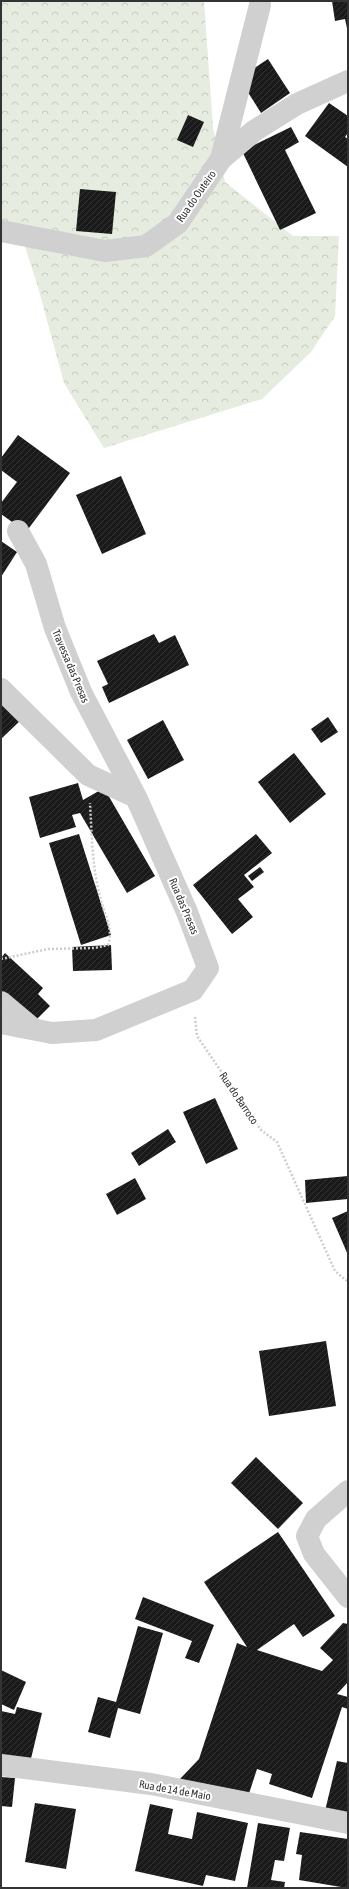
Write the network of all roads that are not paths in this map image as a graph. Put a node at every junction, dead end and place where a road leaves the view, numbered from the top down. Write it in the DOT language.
graph roads {
  1 [pos="260,5"];
  2 [pos="348,81"];
  3 [pos="221,159"];
  4 [pos="1,231"];
  5 [pos="18,531"];
  6 [pos="1,689"];
  7 [pos="136,797"];
  8 [pos="1,1002"];
  9 [pos="1,1023"];
  10 [pos="34,1030"];
  11 [pos="348,1491"];
  12 [pos="348,1597"];
  13 [pos="1,1764"];
  14 [pos="348,1823"];
  1 -- 3 [label="street"];
  2 -- 3 [label="street, Rua do Outeiro"];
  3 -- 4 [label="street, Rua do Outeiro"];
  5 -- 7 [label="street, Travessa das Presas"];
  6 -- 7 [label="street"];
  7 -- 10 [label="street, Rua das Presas"];
  8 -- 10 [label="street"];
  9 -- 10 [label="street"];
  11 -- 12 [label="street"];
  13 -- 14 [label="street, Rua de 14 de Maio"];
}
